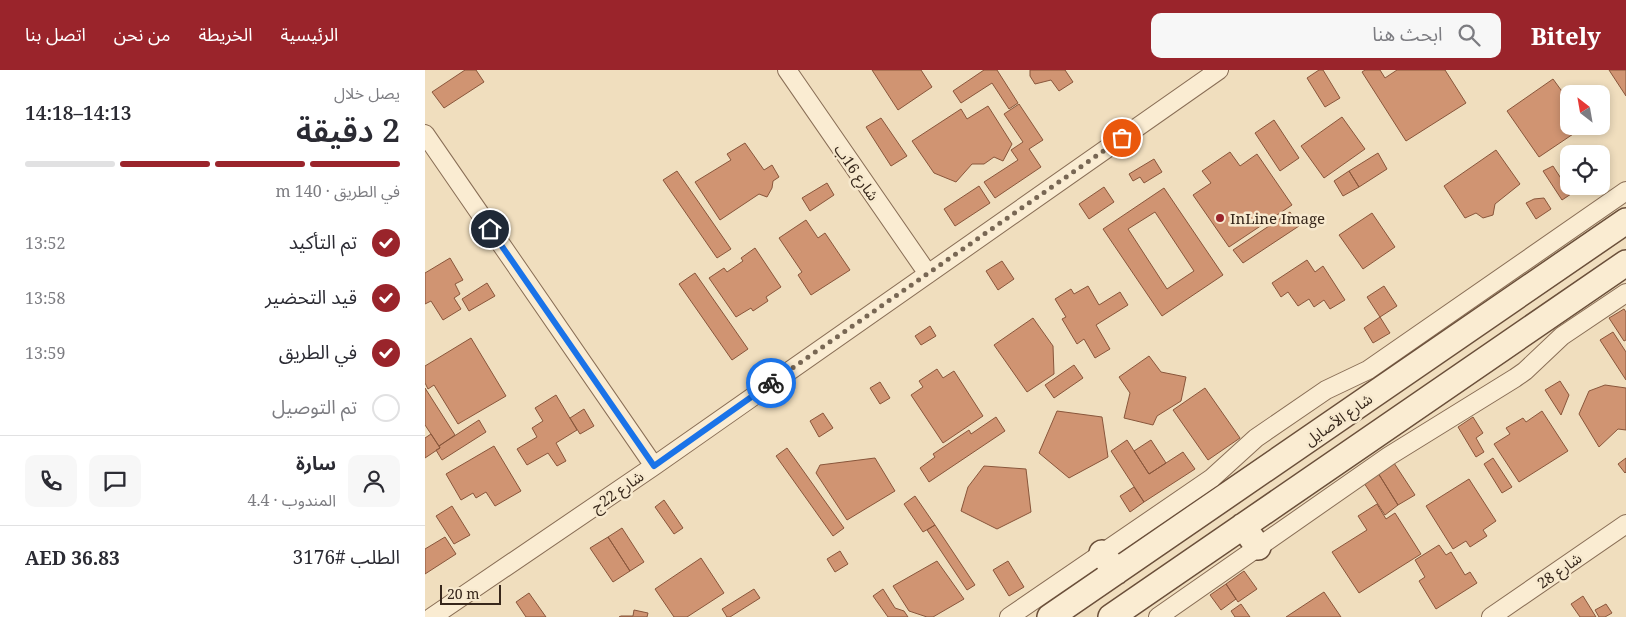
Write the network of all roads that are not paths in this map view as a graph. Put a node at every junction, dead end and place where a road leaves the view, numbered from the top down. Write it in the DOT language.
graph roads {
  1 [pos="787,70"];
  2 [pos="1219,70"];
  3 [pos="425,134"];
  4 [pos="1626,191"];
  5 [pos="1626,221"];
  6 [pos="1626,263"];
  7 [pos="928,274"];
  8 [pos="1626,293"];
  9 [pos="654,466"];
  10 [pos="1626,524"];
  11 [pos="1243,526"];
  12 [pos="1258,547"];
  13 [pos="1109,563"];
  14 [pos="432,617"];
  15 [pos="1009,617"];
  16 [pos="1050,617"];
  17 [pos="1111,617"];
  18 [pos="1159,617"];
  19 [pos="1491,617"];
  1 -- 7 [label="street, شارع 16ب"];
  2 -- 7 [label="street, شارع 22ج"];
  3 -- 9 [label="street"];
  4 -- 13 [label="street"];
  5 -- 13 [label="street, شارع الأصايل"];
  6 -- 11 [label="street"];
  7 -- 9 [label="street, شارع 22ج"];
  8 -- 12 [label="street"];
  9 -- 14 [label="street, شارع 22ج"];
  10 -- 19 [label="street, شارع 28"];
  11 -- 12 [label="street"];
  11 -- 17 [label="street"];
  12 -- 18 [label="street"];
  13 -- 15 [label="street"];
  13 -- 16 [label="street, شارع الأصايل"];
}
